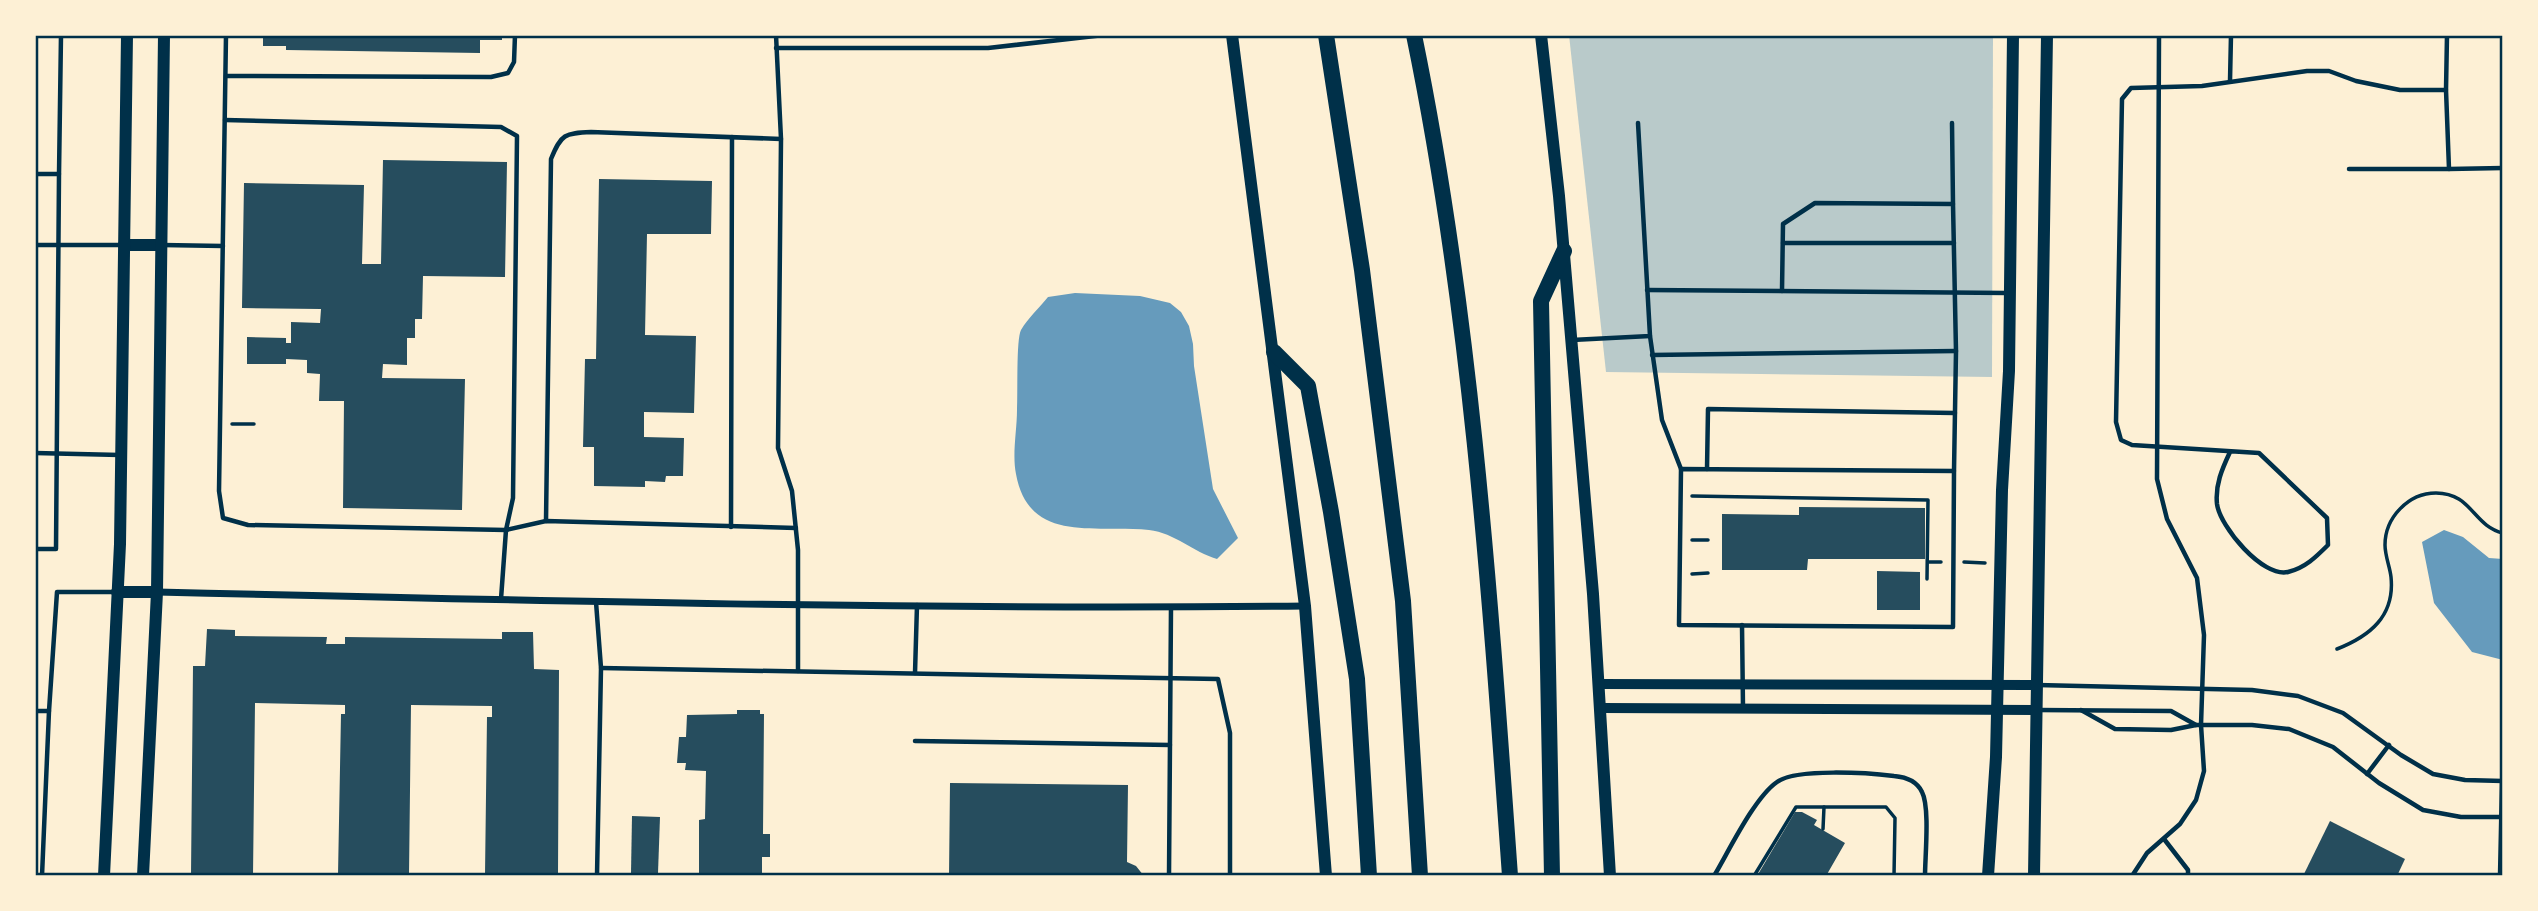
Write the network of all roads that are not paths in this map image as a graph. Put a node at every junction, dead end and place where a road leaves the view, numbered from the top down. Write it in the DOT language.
graph roads {
  1 [pos="61,35"];
  2 [pos="127,35"];
  3 [pos="164,35"];
  4 [pos="226,35"];
  5 [pos="515,35"];
  6 [pos="776,35"];
  7 [pos="1104,35"];
  8 [pos="1232,35"];
  9 [pos="1326,35"];
  10 [pos="1414,35"];
  11 [pos="1541,35"];
  12 [pos="2013,35"];
  13 [pos="2047,35"];
  14 [pos="2159,35"];
  15 [pos="2231,35"];
  16 [pos="2447,35"];
  17 [pos="1079,36"];
  18 [pos="776,48"];
  19 [pos="226,76"];
  20 [pos="2230,81"];
  21 [pos="2159,87"];
  22 [pos="2445,90"];
  23 [pos="225,120"];
  24 [pos="1638,123"];
  25 [pos="1952,123"];
  26 [pos="732,137"];
  27 [pos="781,139"];
  28 [pos="2503,168"];
  29 [pos="2349,169"];
  30 [pos="2449,169"];
  31 [pos="35,174"];
  32 [pos="59,174"];
  33 [pos="1953,204"];
  34 [pos="1783,243"];
  35 [pos="1954,243"];
  36 [pos="161,244"];
  37 [pos="35,245"];
  38 [pos="59,245"];
  39 [pos="124,245"];
  40 [pos="223,246"];
  41 [pos="1564,251"];
  42 [pos="1647,290"];
  43 [pos="1782,291"];
  44 [pos="1955,293"];
  45 [pos="2010,293"];
  46 [pos="1650,336"];
  47 [pos="1572,340"];
  48 [pos="1956,351"];
  49 [pos="1274,352"];
  50 [pos="1652,355"];
  51 [pos="1955,413"];
  52 [pos="2158,446"];
  53 [pos="2230,452"];
  54 [pos="35,453"];
  55 [pos="57,454"];
  56 [pos="121,455"];
  57 [pos="1681,469"];
  58 [pos="1707,469"];
  59 [pos="1954,471"];
  60 [pos="546,521"];
  61 [pos="731,527"];
  62 [pos="796,528"];
  63 [pos="506,530"];
  64 [pos="35,549"];
  65 [pos="117,592"];
  66 [pos="157,592"];
  67 [pos="501,599"];
  68 [pos="597,602"];
  69 [pos="797,604"];
  70 [pos="917,605"];
  71 [pos="1305,606"];
  72 [pos="1171,607"];
  73 [pos="1742,625"];
  74 [pos="600,668"];
  75 [pos="798,671"];
  76 [pos="915,673"];
  77 [pos="1171,678"];
  78 [pos="1600,684"];
  79 [pos="1743,684"];
  80 [pos="2037,685"];
  81 [pos="1998,686"];
  82 [pos="2202,688"];
  83 [pos="1602,708"];
  84 [pos="1743,709"];
  85 [pos="1998,710"];
  86 [pos="2037,710"];
  87 [pos="2081,710"];
  88 [pos="35,711"];
  89 [pos="49,711"];
  90 [pos="2199,725"];
  91 [pos="915,741"];
  92 [pos="1170,745"];
  93 [pos="2389,745"];
  94 [pos="2367,774"];
  95 [pos="2502,781"];
  96 [pos="2502,817"];
  97 [pos="2164,839"];
  98 [pos="41,876"];
  99 [pos="104,876"];
  100 [pos="143,876"];
  101 [pos="597,876"];
  102 [pos="1169,876"];
  103 [pos="1230,876"];
  104 [pos="1326,876"];
  105 [pos="1369,876"];
  106 [pos="1420,876"];
  107 [pos="1510,876"];
  108 [pos="1552,876"];
  109 [pos="1610,876"];
  110 [pos="1714,876"];
  111 [pos="1924,876"];
  112 [pos="1988,876"];
  113 [pos="2034,876"];
  114 [pos="2132,876"];
  115 [pos="2188,876"];
  116 [pos="2500,876"];
  1 -- 32 [label="lane"];
  2 -- 39 [label="main road"];
  3 -- 36 [label="main road"];
  4 -- 19 [label="lane"];
  5 -- 19 [label="lane"];
  6 -- 18 [label="lane"];
  7 -- 17 [label="lane"];
  8 -- 49 [label="main road"];
  9 -- 106 [label="highway"];
  10 -- 107 [label="highway"];
  11 -- 41 [label="main road"];
  12 -- 45 [label="main road"];
  13 -- 80 [label="main road"];
  14 -- 21 [label="lane"];
  15 -- 20 [label="lane"];
  16 -- 22 [label="lane"];
  17 -- 18 [label="lane"];
  18 -- 27 [label="lane"];
  19 -- 23 [label="lane"];
  20 -- 21 [label="lane"];
  20 -- 22 [label="lane"];
  21 -- 52 [label="lane"];
  21 -- 52 [label="lane"];
  22 -- 30 [label="lane"];
  23 -- 40 [label="lane"];
  23 -- 63 [label="lane"];
  24 -- 42 [label="lane"];
  25 -- 33 [label="lane"];
  26 -- 27 [label="lane"];
  26 -- 60 [label="lane"];
  26 -- 61 [label="lane"];
  27 -- 62 [label="lane"];
  28 -- 30 [label="lane"];
  29 -- 30 [label="lane"];
  31 -- 32 [label="lane"];
  32 -- 38 [label="lane"];
  33 -- 34 [label="lane"];
  33 -- 35 [label="lane"];
  34 -- 35 [label="lane"];
  34 -- 43 [label="lane"];
  35 -- 44 [label="lane"];
  36 -- 39 [label="main road"];
  36 -- 40 [label="lane"];
  36 -- 66 [label="main road"];
  37 -- 38 [label="lane"];
  38 -- 39 [label="lane"];
  38 -- 55 [label="lane"];
  39 -- 56 [label="main road"];
  40 -- 63 [label="lane"];
  41 -- 47 [label="main road"];
  41 -- 108 [label="highway"];
  42 -- 43 [label="lane"];
  42 -- 46 [label="lane"];
  43 -- 44 [label="lane"];
  44 -- 45 [label="lane"];
  44 -- 48 [label="lane"];
  45 -- 81 [label="main road"];
  46 -- 47 [label="lane"];
  46 -- 50 [label="lane"];
  47 -- 78 [label="main road"];
  48 -- 50 [label="lane"];
  48 -- 51 [label="lane"];
  49 -- 71 [label="main road"];
  49 -- 105 [label="highway"];
  50 -- 57 [label="lane"];
  51 -- 58 [label="lane"];
  51 -- 59 [label="lane"];
  52 -- 53 [label="lane"];
  52 -- 82 [label="lane"];
  53 -- 53 [label="lane"];
  54 -- 55 [label="lane"];
  55 -- 56 [label="lane"];
  55 -- 64 [label="lane"];
  56 -- 65 [label="main road"];
  57 -- 58 [label="lane"];
  57 -- 73 [label="lane"];
  58 -- 59 [label="lane"];
  59 -- 73 [label="lane"];
  60 -- 61 [label="lane"];
  60 -- 63 [label="lane"];
  61 -- 62 [label="lane"];
  62 -- 69 [label="lane"];
  63 -- 67 [label="lane"];
  65 -- 66 [label="main road"];
  65 -- 89 [label="lane"];
  65 -- 99 [label="main road"];
  66 -- 67 [label="street"];
  66 -- 100 [label="main road"];
  67 -- 68 [label="street"];
  68 -- 69 [label="street"];
  68 -- 74 [label="lane"];
  69 -- 70 [label="street"];
  69 -- 75 [label="lane"];
  70 -- 72 [label="street"];
  70 -- 76 [label="lane"];
  71 -- 72 [label="street"];
  71 -- 104 [label="main road"];
  72 -- 77 [label="lane"];
  73 -- 79 [label="lane"];
  74 -- 75 [label="lane"];
  74 -- 101 [label="lane"];
  75 -- 76 [label="lane"];
  76 -- 77 [label="lane"];
  77 -- 92 [label="lane"];
  77 -- 103 [label="lane"];
  78 -- 79 [label="street"];
  78 -- 83 [label="main road"];
  79 -- 81 [label="street"];
  79 -- 84 [label="lane"];
  80 -- 81 [label="street"];
  80 -- 82 [label="lane"];
  80 -- 86 [label="main road"];
  81 -- 85 [label="main road"];
  82 -- 90 [label="lane"];
  82 -- 93 [label="lane"];
  83 -- 84 [label="street"];
  83 -- 109 [label="main road"];
  84 -- 85 [label="street"];
  85 -- 86 [label="street"];
  85 -- 112 [label="main road"];
  86 -- 87 [label="lane"];
  86 -- 113 [label="main road"];
  87 -- 90 [label="lane"];
  87 -- 90 [label="lane"];
  88 -- 89 [label="lane"];
  89 -- 98 [label="lane"];
  90 -- 94 [label="lane"];
  90 -- 97 [label="lane"];
  91 -- 92 [label="lane"];
  92 -- 102 [label="lane"];
  93 -- 94 [label="lane"];
  93 -- 95 [label="lane"];
  94 -- 96 [label="lane"];
  95 -- 96 [label="lane"];
  96 -- 116 [label="lane"];
  97 -- 114 [label="lane"];
  97 -- 115 [label="lane"];
  110 -- 111 [label="lane"];
}
